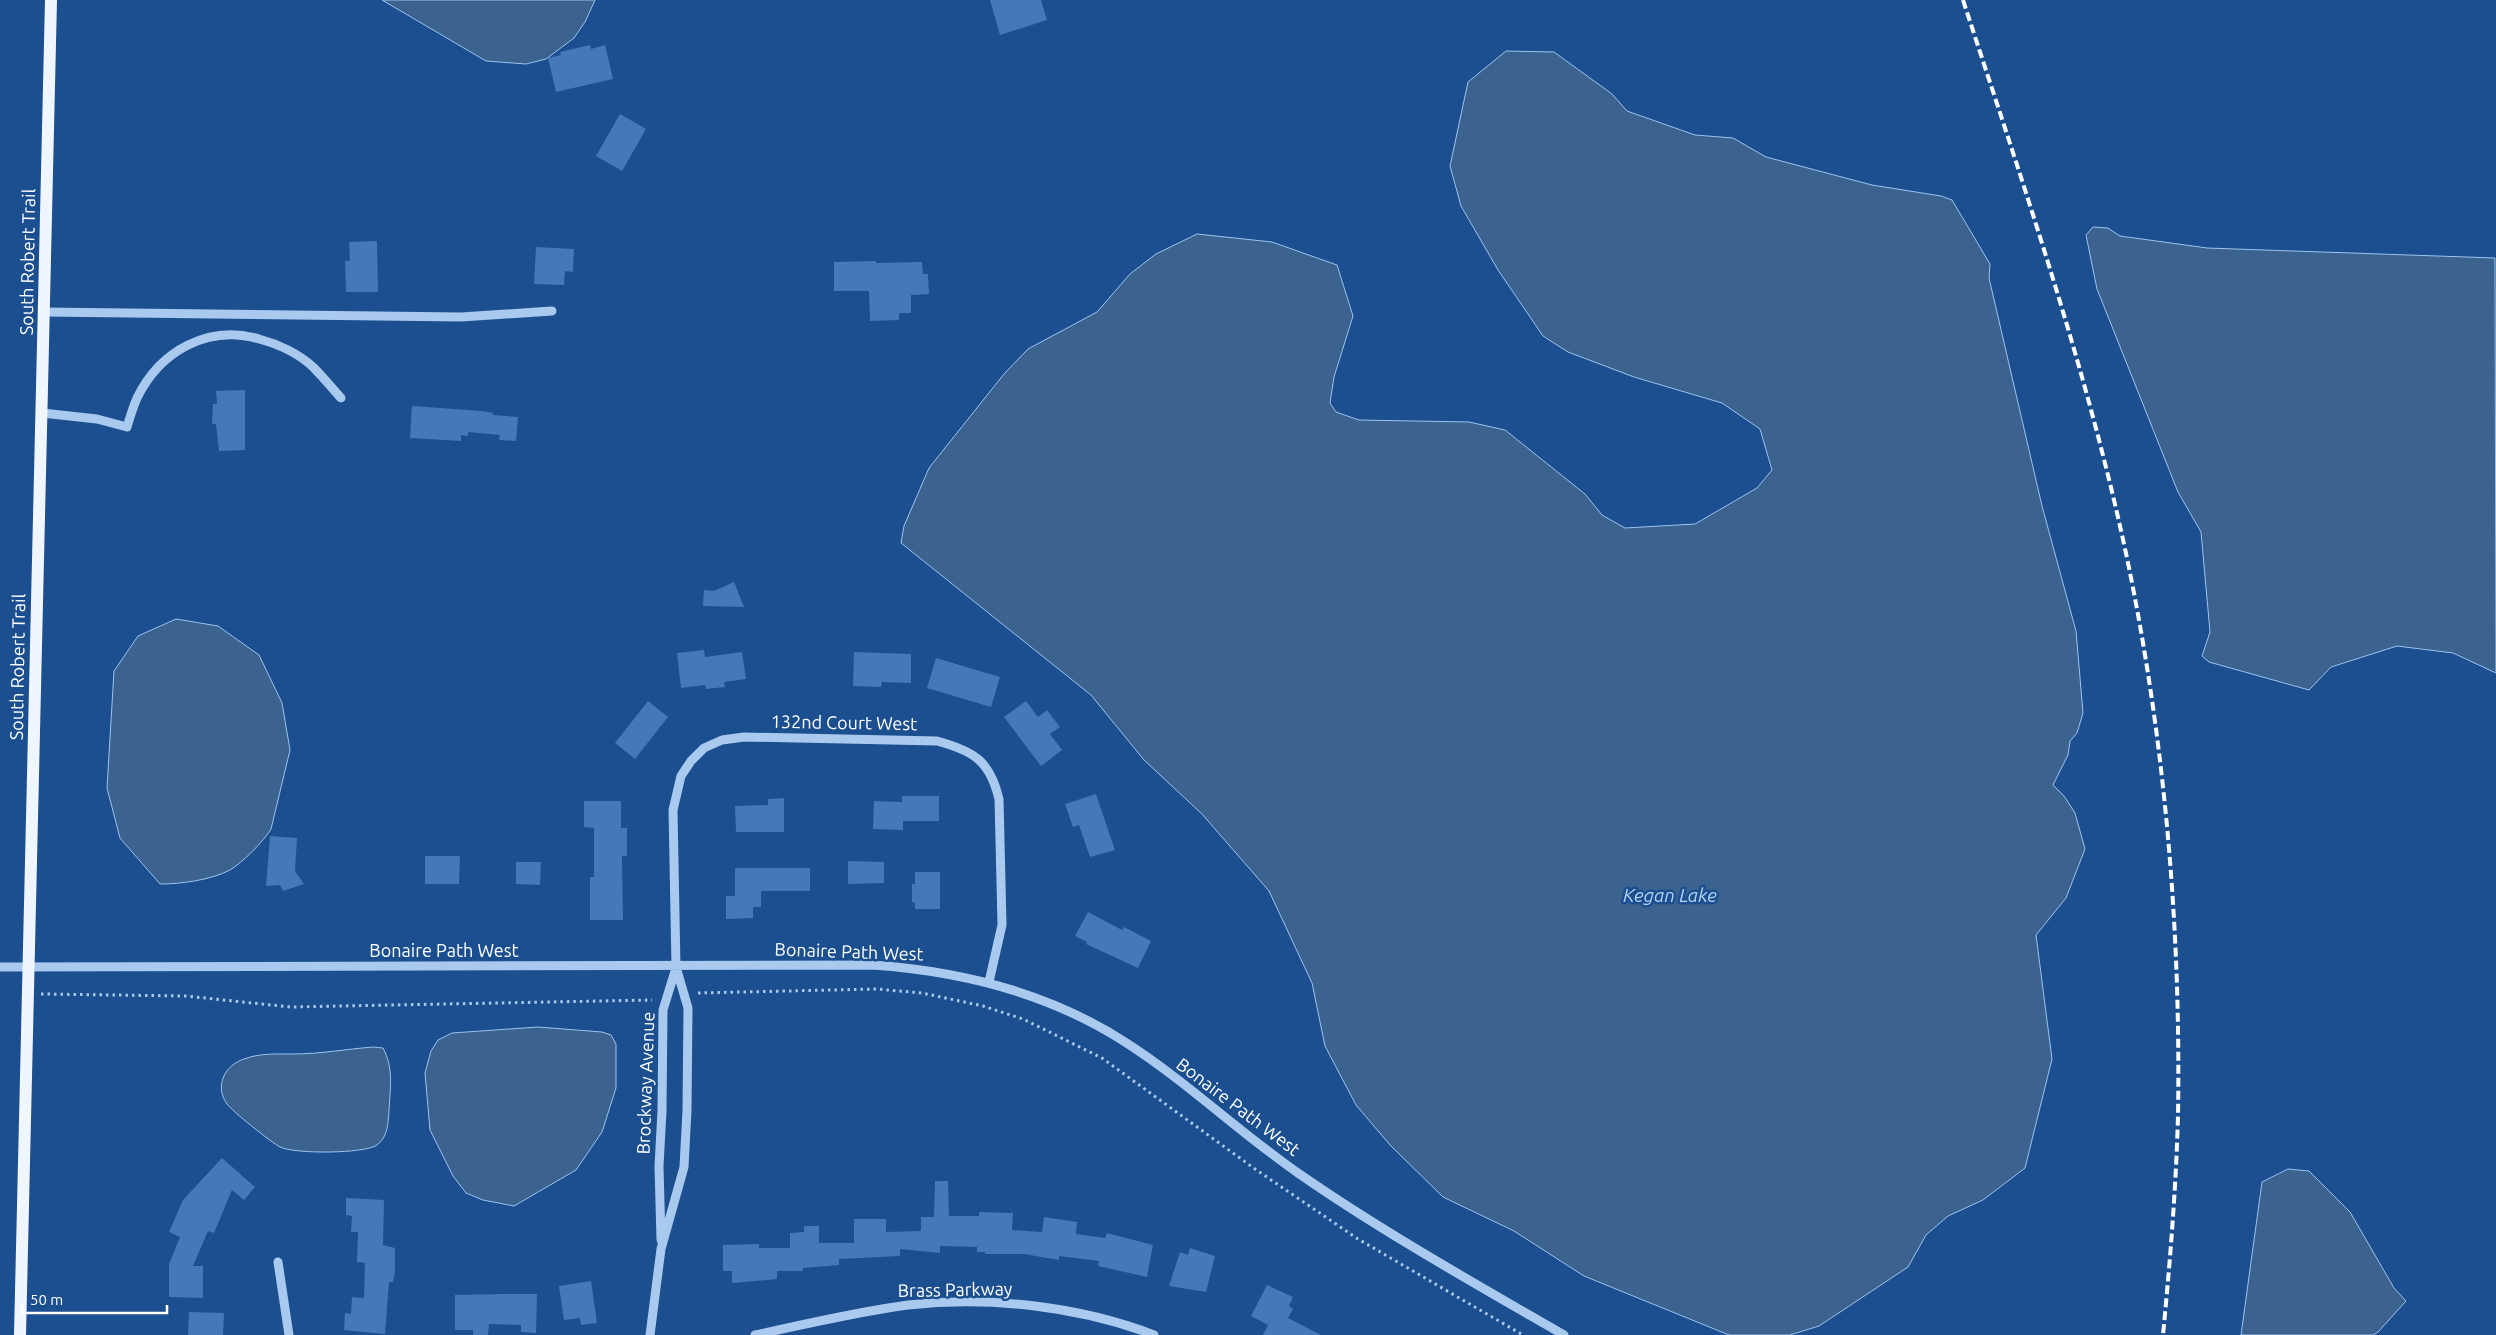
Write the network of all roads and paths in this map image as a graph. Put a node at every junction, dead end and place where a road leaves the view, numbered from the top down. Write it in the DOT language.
graph roads {
  1 [pos="51,0"];
  2 [pos="552,311"];
  3 [pos="44,312"];
  4 [pos="341,398"];
  5 [pos="42,412"];
  6 [pos="29,967"];
  7 [pos="676,967"];
  8 [pos="0,968"];
  9 [pos="989,982"];
  10 [pos="28,994"];
  11 [pos="684,995"];
  12 [pos="667,998"];
  13 [pos="661,1249"];
  14 [pos="278,1262"];
  15 [pos="20,1335"];
  16 [pos="289,1335"];
  17 [pos="650,1335"];
  18 [pos="755,1335"];
  19 [pos="1154,1335"];
  20 [pos="1523,1335"];
  21 [pos="1564,1335"];
  1 -- 3 [label="main road, South Robert Trail"];
  2 -- 3 [label="street"];
  3 -- 5 [label="main road, South Robert Trail"];
  4 -- 5 [label="street"];
  5 -- 6 [label="main road, South Robert Trail"];
  6 -- 7 [label="street, Bonaire Path West"];
  6 -- 8 [label="street, Bonaire Path West"];
  6 -- 10 [label="main road, South Robert Trail"];
  7 -- 9 [label="street, Bonaire Path West"];
  7 -- 9 [label="street, 132nd Court West"];
  7 -- 11 [label="street, Brockway Avenue"];
  7 -- 12 [label="street, Brockway Avenue"];
  9 -- 21 [label="street, Bonaire Path West"];
  10 -- 12 [label="path"];
  10 -- 15 [label="main road, South Robert Trail"];
  11 -- 13 [label="street, Brockway Avenue"];
  11 -- 20 [label="path"];
  12 -- 13 [label="street, Brockway Avenue"];
  13 -- 17 [label="street, Brockway Avenue"];
  14 -- 16 [label="street"];
  18 -- 19 [label="street, Brass Parkway"];
}
